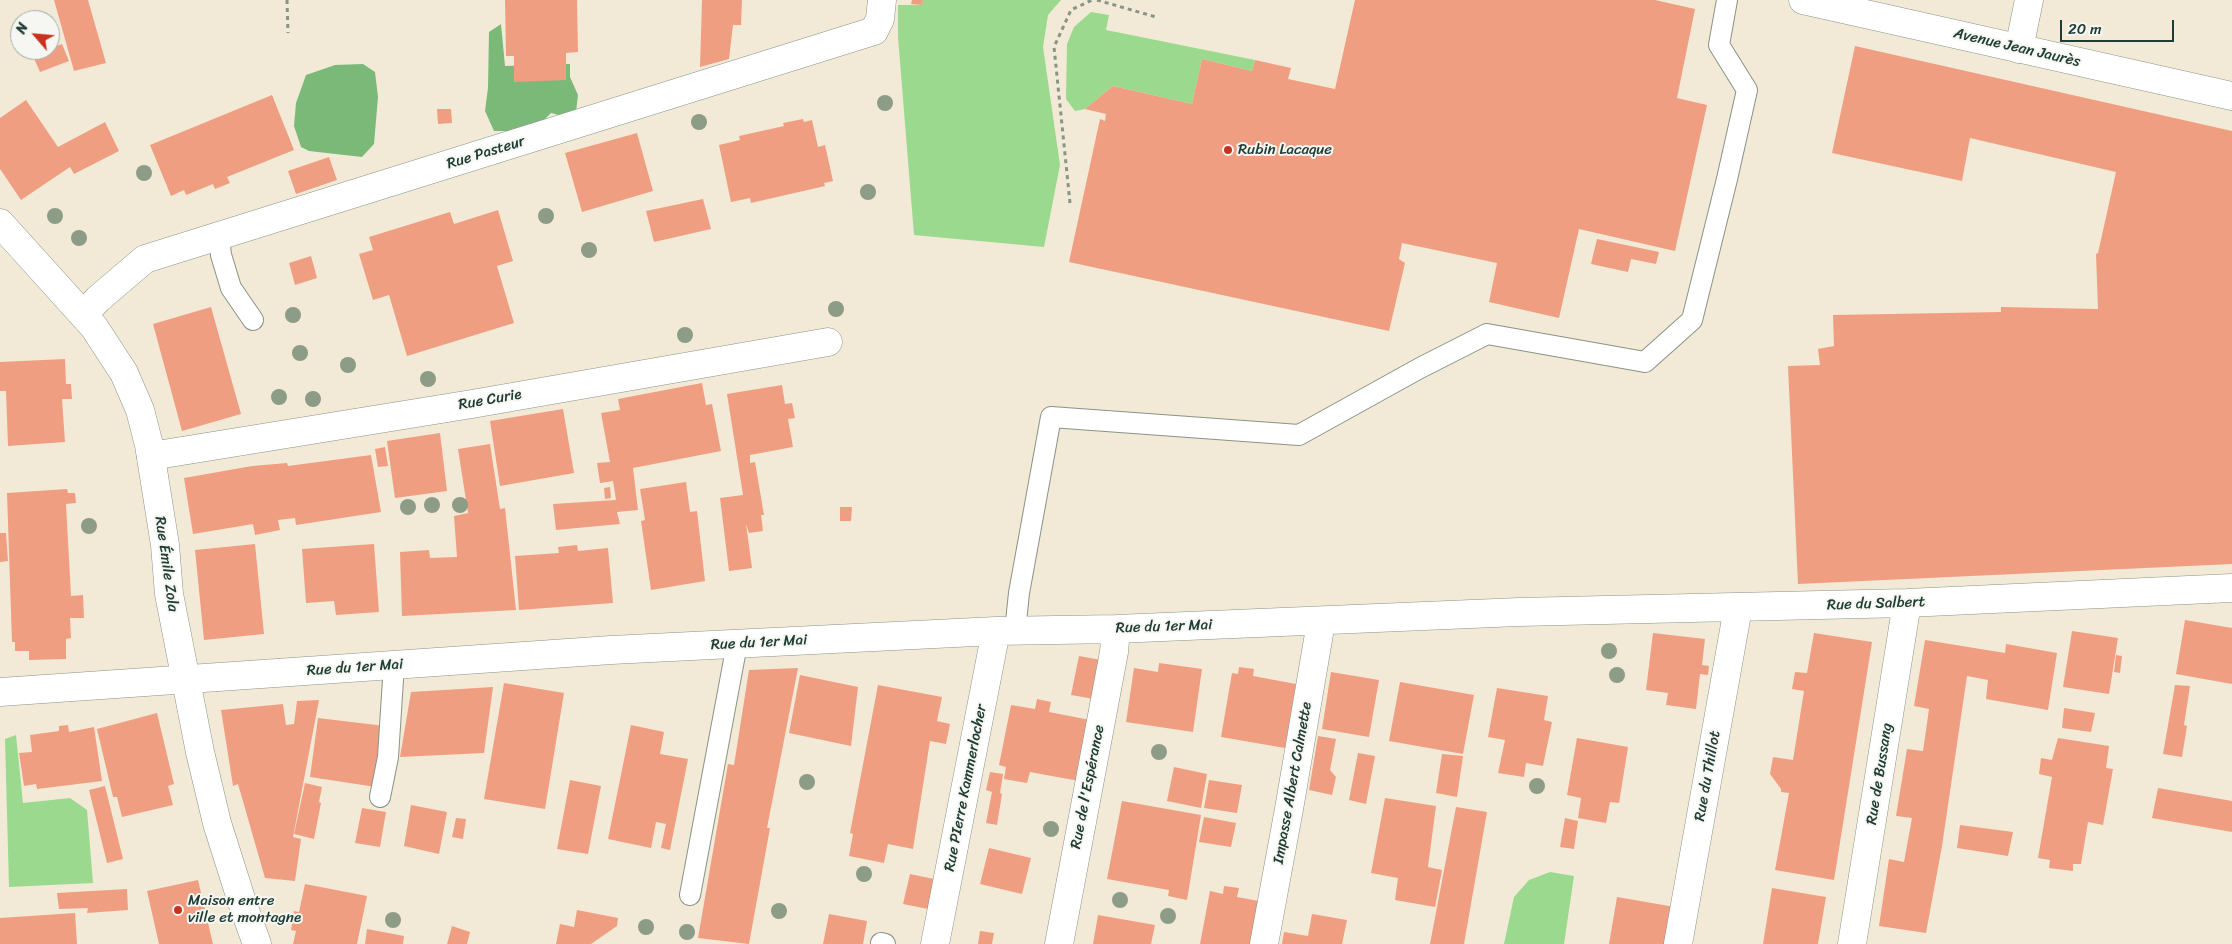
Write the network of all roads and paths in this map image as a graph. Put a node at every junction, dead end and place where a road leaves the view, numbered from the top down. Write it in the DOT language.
graph roads {
  1 [pos="286,0"];
  2 [pos="882,0"];
  3 [pos="1092,0"];
  4 [pos="1097,0"];
  5 [pos="1727,0"];
  6 [pos="1803,0"];
  7 [pos="2029,0"];
  8 [pos="1156,17"];
  9 [pos="288,32"];
  10 [pos="2019,49"];
  11 [pos="2232,96"];
  12 [pos="1070,203"];
  13 [pos="0,222"];
  14 [pos="219,236"];
  15 [pos="84,314"];
  16 [pos="253,320"];
  17 [pos="828,342"];
  18 [pos="151,456"];
  19 [pos="2232,588"];
  20 [pos="1907,603"];
  21 [pos="1738,608"];
  22 [pos="1519,612"];
  23 [pos="1319,620"];
  24 [pos="1116,630"];
  25 [pos="1005,631"];
  26 [pos="737,644"];
  27 [pos="394,664"];
  28 [pos="185,678"];
  29 [pos="0,692"];
  30 [pos="380,797"];
  31 [pos="690,895"];
  32 [pos="257,944"];
  33 [pos="935,944"];
  34 [pos="1058,944"];
  35 [pos="1264,944"];
  36 [pos="1678,944"];
  37 [pos="1852,944"];
  1 -- 9 [label="path"];
  2 -- 14 [label="street, Rue Pasteur"];
  3 -- 12 [label="path"];
  4 -- 8 [label="path"];
  5 -- 25 [label="lane"];
  6 -- 10 [label="street, Avenue Jean Jaurès"];
  7 -- 10 [label="street"];
  10 -- 11 [label="street, Avenue Jean Jaurès"];
  13 -- 15 [label="street, Rue Émile Zola"];
  14 -- 15 [label="street, Rue Pasteur"];
  14 -- 16 [label="lane"];
  15 -- 18 [label="street, Rue Émile Zola"];
  17 -- 18 [label="street, Rue Curie"];
  18 -- 28 [label="street, Rue Émile Zola"];
  19 -- 20 [label="street, Rue du Salbert"];
  20 -- 21 [label="street, Rue du Salbert"];
  20 -- 37 [label="street, Rue de Bussang"];
  21 -- 22 [label="street, Rue du Salbert"];
  21 -- 36 [label="street, Rue du Thillot"];
  22 -- 23 [label="street, Rue du 1er Mai"];
  23 -- 24 [label="street, Rue du 1er Mai"];
  23 -- 35 [label="street, Impasse Albert Calmette"];
  24 -- 25 [label="street, Rue du 1er Mai"];
  24 -- 34 [label="street, Rue de l'Espérance"];
  25 -- 26 [label="street, Rue du 1er Mai"];
  25 -- 33 [label="street, Rue PIerre Kammerlocher"];
  26 -- 27 [label="street, Rue du 1er Mai"];
  26 -- 31 [label="lane"];
  27 -- 28 [label="street, Rue du 1er Mai"];
  27 -- 30 [label="lane"];
  28 -- 29 [label="street, Rue du 1er Mai"];
  28 -- 32 [label="street, Rue Émile Zola"];
}
